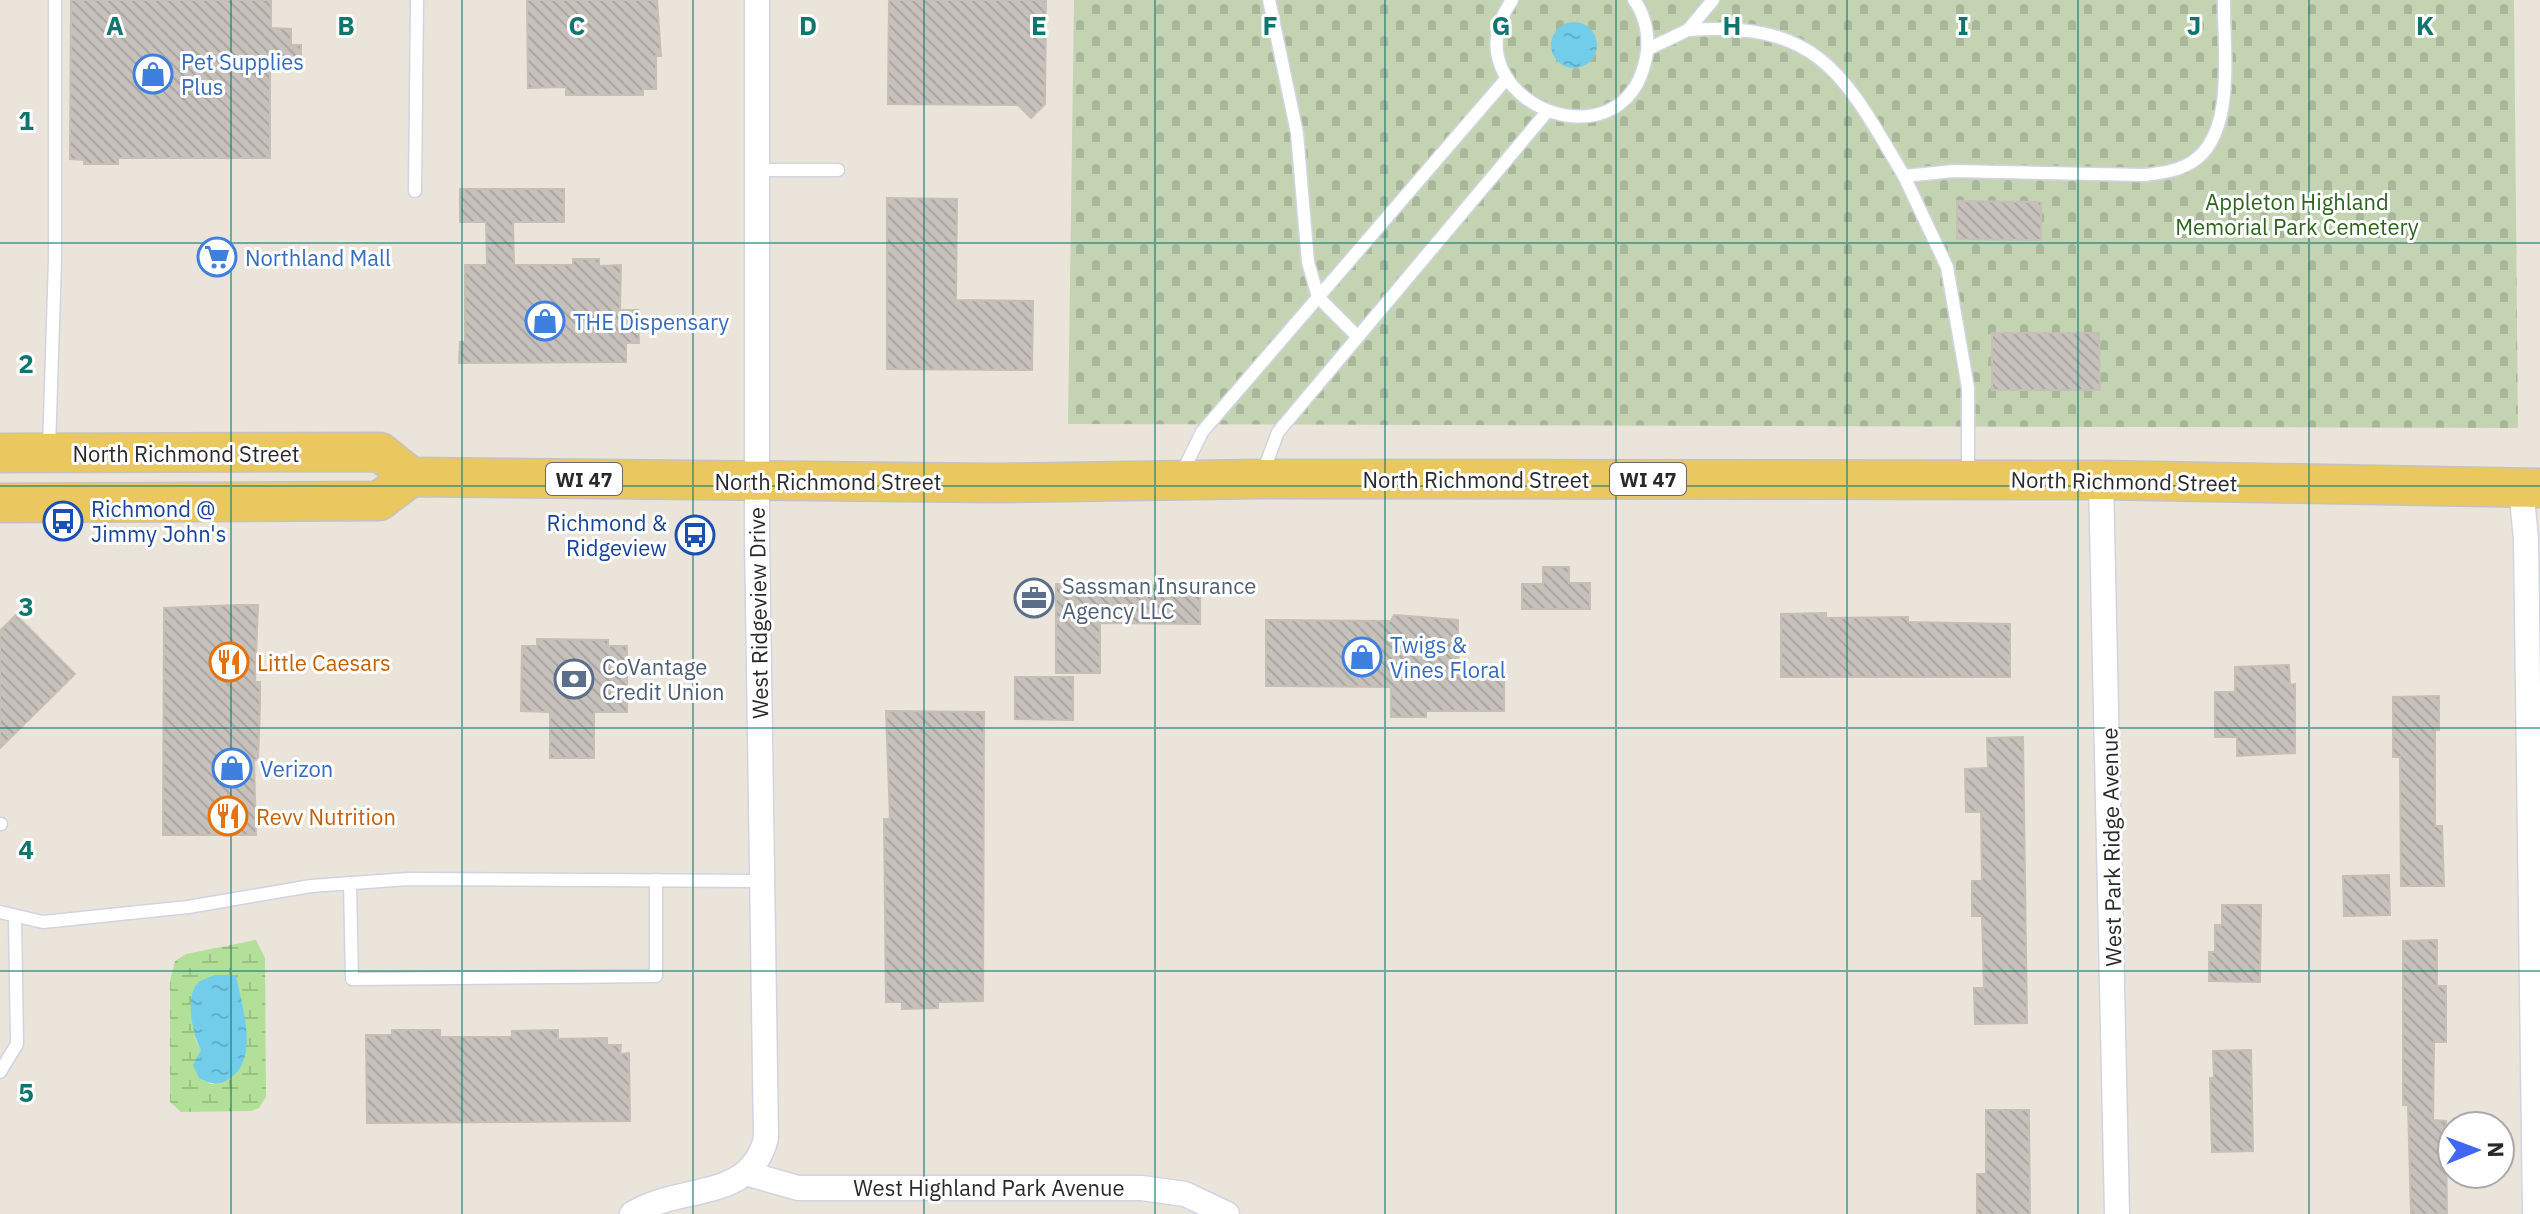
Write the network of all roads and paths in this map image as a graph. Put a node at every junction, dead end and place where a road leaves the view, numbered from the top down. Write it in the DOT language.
graph roads {
  1 [pos="55,0"];
  2 [pos="417,0"];
  3 [pos="757,0"];
  4 [pos="1269,0"];
  5 [pos="1512,0"];
  6 [pos="1634,0"];
  7 [pos="1713,0"];
  8 [pos="2224,0"];
  9 [pos="1688,30"];
  10 [pos="1648,49"];
  11 [pos="1507,78"];
  12 [pos="1546,113"];
  13 [pos="755,170"];
  14 [pos="838,170"];
  15 [pos="1904,176"];
  16 [pos="415,191"];
  17 [pos="1318,297"];
  18 [pos="1356,335"];
  19 [pos="0,453"];
  20 [pos="49,453"];
  21 [pos="411,477"];
  22 [pos="1261,479"];
  23 [pos="1968,479"];
  24 [pos="1178,480"];
  25 [pos="2101,480"];
  26 [pos="757,481"];
  27 [pos="2530,488"];
  28 [pos="0,503"];
  29 [pos="656,880"];
  30 [pos="762,881"];
  31 [pos="350,883"];
  32 [pos="0,912"];
  33 [pos="15,916"];
  34 [pos="0,1072"];
  35 [pos="749,1174"];
  36 [pos="632,1214"];
  37 [pos="1227,1214"];
  38 [pos="2117,1214"];
  39 [pos="2535,1214"];
  1 -- 20 [label="lane"];
  2 -- 16 [label="lane"];
  3 -- 13 [label="street, West Ridgeview Drive"];
  4 -- 17 [label="lane"];
  5 -- 11 [label="lane"];
  6 -- 10 [label="lane"];
  7 -- 9 [label="lane"];
  8 -- 15 [label="lane"];
  9 -- 10 [label="lane"];
  9 -- 15 [label="lane"];
  10 -- 12 [label="lane"];
  11 -- 12 [label="lane"];
  11 -- 17 [label="lane"];
  12 -- 18 [label="lane"];
  13 -- 14 [label="lane"];
  13 -- 26 [label="street, West Ridgeview Drive"];
  15 -- 23 [label="lane"];
  17 -- 18 [label="lane"];
  17 -- 24 [label="lane"];
  18 -- 22 [label="lane"];
  19 -- 20 [label="main road, North Richmond Street"];
  20 -- 21 [label="main road, North Richmond Street"];
  21 -- 26 [label="main road, North Richmond Street / WI 47"];
  21 -- 28 [label="main road"];
  22 -- 23 [label="main road, North Richmond Street / WI 47"];
  22 -- 24 [label="main road, North Richmond Street / WI 47"];
  23 -- 25 [label="main road, North Richmond Street / WI 47"];
  24 -- 26 [label="main road, North Richmond Street / WI 47"];
  25 -- 27 [label="main road, North Richmond Street / WI 47"];
  25 -- 38 [label="street, West Park Ridge Avenue"];
  26 -- 30 [label="street, West Ridgeview Drive"];
  27 -- 39 [label="street"];
  29 -- 30 [label="lane"];
  29 -- 31 [label="lane"];
  29 -- 31 [label="lane"];
  30 -- 35 [label="street, West Ridgeview Drive"];
  31 -- 33 [label="lane"];
  32 -- 33 [label="lane"];
  33 -- 34 [label="lane"];
  35 -- 36 [label="street"];
  35 -- 37 [label="street, West Highland Park Avenue"];
}
